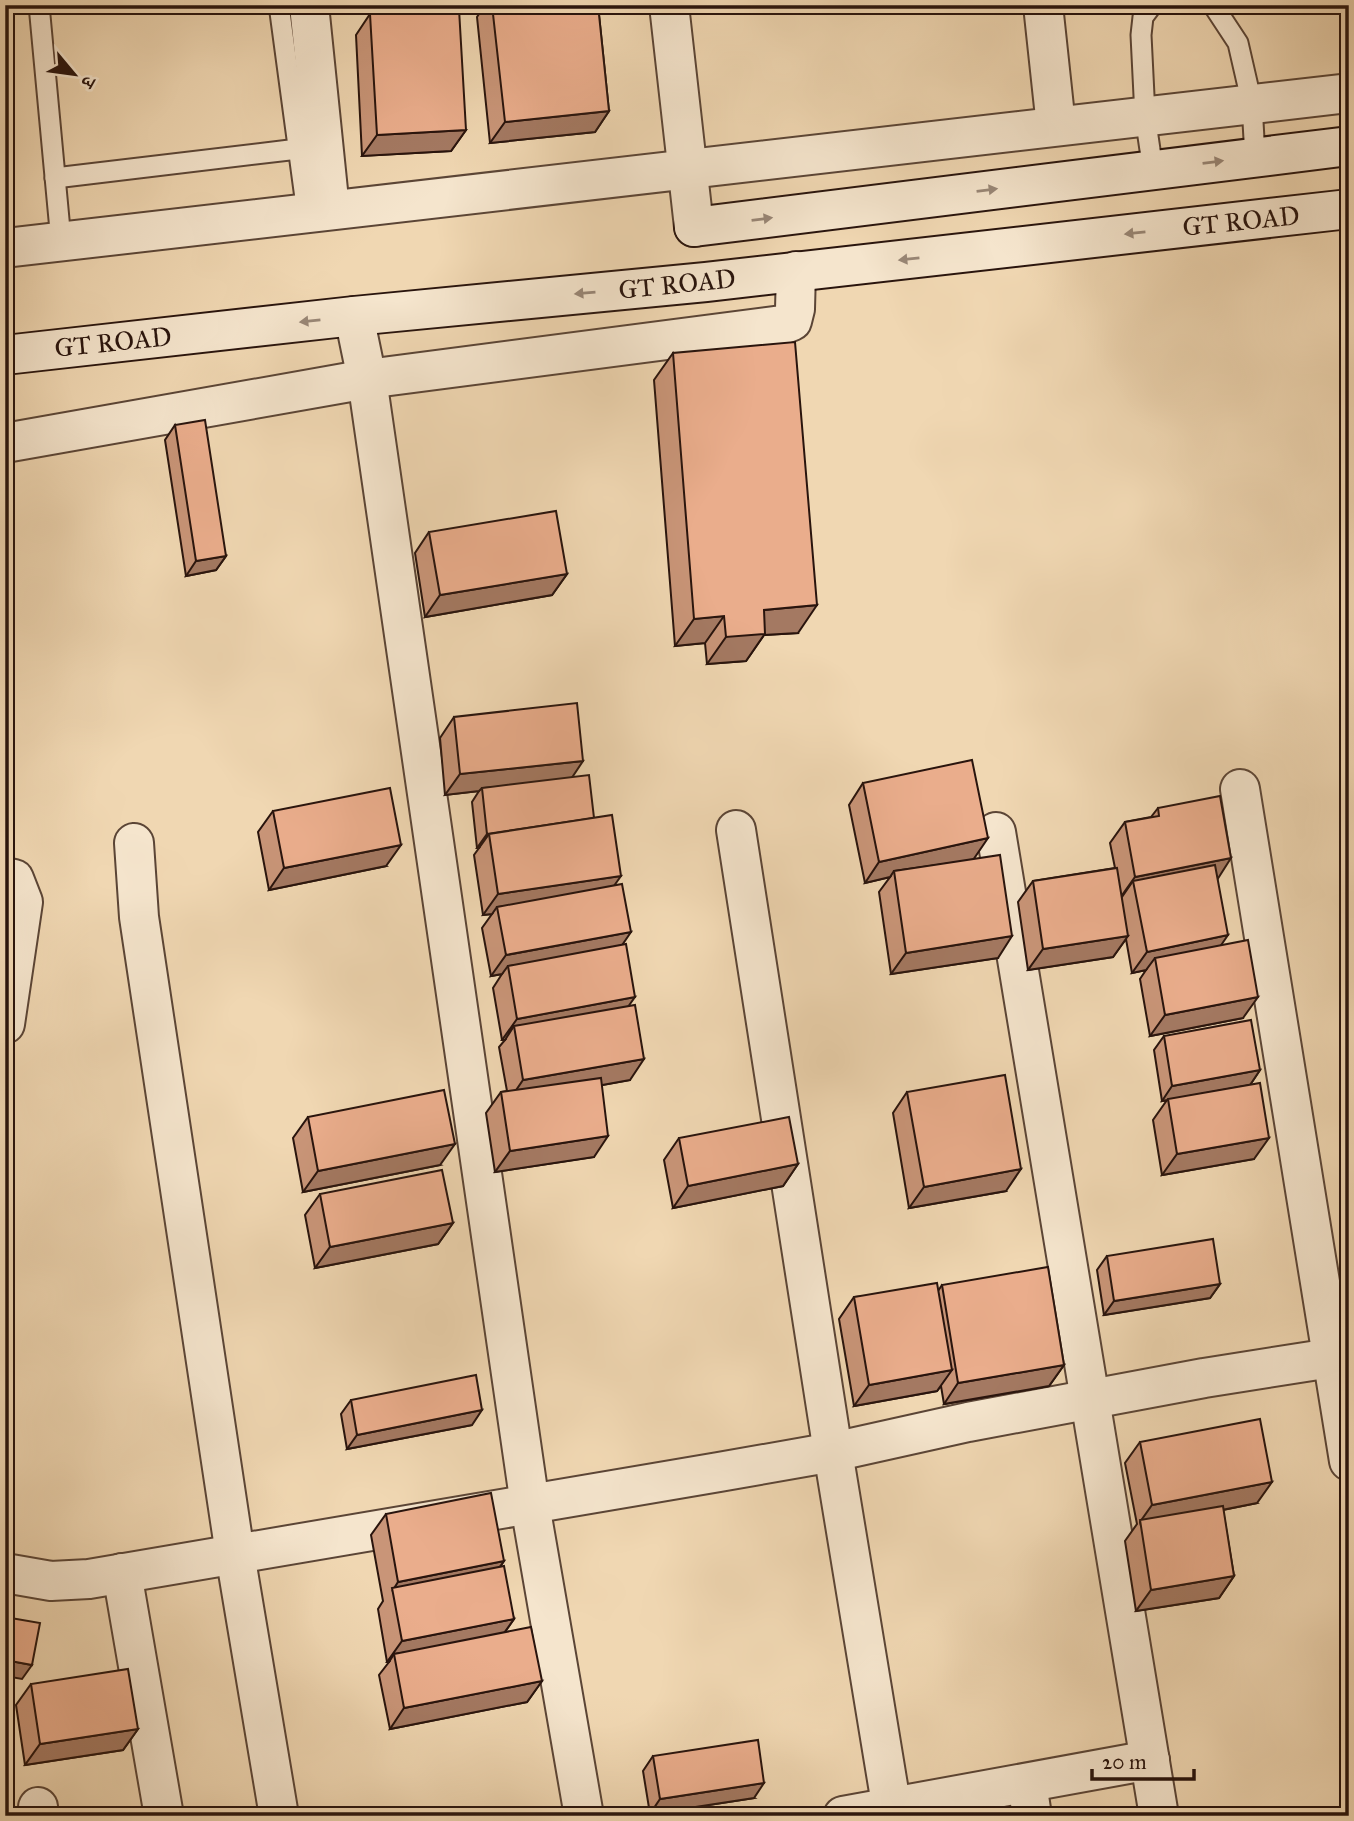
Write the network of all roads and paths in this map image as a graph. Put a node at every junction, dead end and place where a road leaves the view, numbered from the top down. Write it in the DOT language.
graph roads {
  1 [pos="39,5"];
  2 [pos="279,5"];
  3 [pos="309,5"];
  4 [pos="670,5"];
  5 [pos="1043,5"];
  6 [pos="1152,5"];
  7 [pos="1213,5"];
  8 [pos="1349,93"];
  9 [pos="1252,104"];
  10 [pos="1145,116"];
  11 [pos="1056,127"];
  12 [pos="1349,146"];
  13 [pos="298,149"];
  14 [pos="1255,157"];
  15 [pos="688,169"];
  16 [pos="1153,170"];
  17 [pos="55,178"];
  18 [pos="1349,209"];
  19 [pos="318,211"];
  20 [pos="61,241"];
  21 [pos="5,248"];
  22 [pos="796,271"];
  23 [pos="354,316"];
  24 [pos="5,355"];
  25 [pos="367,379"];
  26 [pos="5,443"];
  27 [pos="1240,789"];
  28 [pos="736,830"];
  29 [pos="996,832"];
  30 [pos="134,843"];
  31 [pos="5,877"];
  32 [pos="5,1024"];
  33 [pos="1331,1358"];
  34 [pos="1090,1400"];
  35 [pos="833,1452"];
  36 [pos="1349,1461"];
  37 [pos="530,1505"];
  38 [pos="235,1554"];
  39 [pos="5,1573"];
  40 [pos="122,1573"];
  41 [pos="1150,1760"];
  42 [pos="1030,1799"];
  43 [pos="892,1811"];
  44 [pos="164,1816"];
  45 [pos="279,1816"];
  46 [pos="584,1816"];
  47 [pos="843,1816"];
  48 [pos="1159,1816"];
  1 -- 17 [label="lane"];
  2 -- 13 [label="lane"];
  3 -- 19 [label="street"];
  4 -- 15 [label="street"];
  5 -- 11 [label="street"];
  6 -- 10 [label="lane"];
  7 -- 9 [label="lane"];
  8 -- 9 [label="street"];
  9 -- 10 [label="street"];
  9 -- 14 [label="lane"];
  10 -- 11 [label="street"];
  10 -- 16 [label="lane"];
  11 -- 15 [label="street"];
  12 -- 14 [label="street, GT ROAD"];
  13 -- 17 [label="lane"];
  13 -- 19 [label="lane"];
  16 -- 14 [label="street, GT ROAD, one-way"];
  15 -- 16 [label="street, GT ROAD, one-way"];
  15 -- 19 [label="street"];
  17 -- 20 [label="lane"];
  18 -- 22 [label="street, GT ROAD, one-way"];
  19 -- 20 [label="street"];
  20 -- 21 [label="street"];
  22 -- 23 [label="street, GT ROAD, one-way"];
  22 -- 25 [label="street"];
  23 -- 24 [label="street, GT ROAD, one-way"];
  23 -- 25 [label="street"];
  25 -- 26 [label="street"];
  25 -- 37 [label="street"];
  27 -- 33 [label="street"];
  28 -- 35 [label="street"];
  29 -- 34 [label="street"];
  30 -- 38 [label="street"];
  31 -- 32 [label="street"];
  33 -- 34 [label="street"];
  33 -- 36 [label="street"];
  34 -- 35 [label="street"];
  34 -- 41 [label="street"];
  35 -- 37 [label="street"];
  35 -- 43 [label="street"];
  37 -- 38 [label="street"];
  37 -- 46 [label="street"];
  38 -- 40 [label="street"];
  38 -- 45 [label="street"];
  39 -- 40 [label="street"];
  40 -- 44 [label="street"];
  41 -- 42 [label="street"];
  41 -- 48 [label="street"];
  42 -- 43 [label="street"];
  43 -- 47 [label="street"];
}
